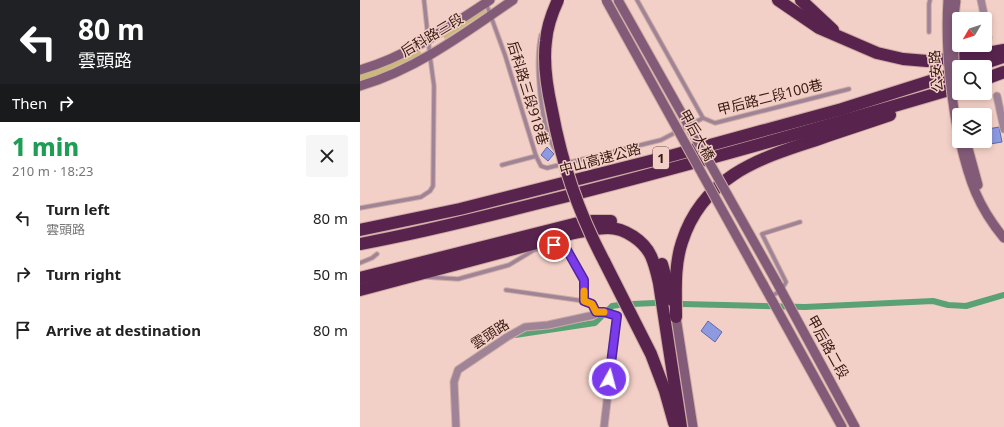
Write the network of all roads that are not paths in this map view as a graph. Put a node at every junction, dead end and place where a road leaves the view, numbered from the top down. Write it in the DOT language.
graph roads {
  1 [pos="424,0"];
  2 [pos="513,0"];
  3 [pos="558,0"];
  4 [pos="606,0"];
  5 [pos="618,0"];
  6 [pos="637,0"];
  7 [pos="778,0"];
  8 [pos="800,0"];
  9 [pos="930,0"];
  10 [pos="948,0"];
  11 [pos="956,0"];
  12 [pos="981,0"];
  13 [pos="487,1"];
  14 [pos="984,12"];
  15 [pos="491,15"];
  16 [pos="542,30"];
  17 [pos="929,32"];
  18 [pos="845,39"];
  19 [pos="428,40"];
  20 [pos="1004,50"];
  21 [pos="430,56"];
  22 [pos="1004,56"];
  23 [pos="992,60"];
  24 [pos="360,70"];
  25 [pos="1004,72"];
  26 [pos="952,74"];
  27 [pos="992,76"];
  28 [pos="360,86"];
  29 [pos="848,89"];
  30 [pos="952,89"];
  31 [pos="952,93"];
  32 [pos="997,96"];
  33 [pos="954,108"];
  34 [pos="960,108"];
  35 [pos="703,118"];
  36 [pos="1004,129"];
  37 [pos="962,148"];
  38 [pos="968,148"];
  39 [pos="536,156"];
  40 [pos="565,163"];
  41 [pos="502,165"];
  42 [pos="360,208"];
  43 [pos="800,222"];
  44 [pos="1004,229"];
  45 [pos="360,230"];
  46 [pos="1004,238"];
  47 [pos="360,244"];
  48 [pos="377,254"];
  49 [pos="360,263"];
  50 [pos="415,275"];
  51 [pos="360,278"];
  52 [pos="776,281"];
  53 [pos="763,284"];
  54 [pos="360,290"];
  55 [pos="506,290"];
  56 [pos="781,291"];
  57 [pos="770,297"];
  58 [pos="584,301"];
  59 [pos="596,312"];
  60 [pos="617,316"];
  61 [pos="676,317"];
  62 [pos="456,427"];
  63 [pos="604,427"];
  64 [pos="675,427"];
  65 [pos="681,427"];
  66 [pos="693,427"];
  67 [pos="842,427"];
  68 [pos="855,427"];
  1 -- 19 [label="lane"];
  2 -- 15 [label="main road, 后科路三段"];
  3 -- 64 [label="highway, bridge"];
  4 -- 53 [label="main road, 甲后大橋, bridge"];
  5 -- 52 [label="main road, 甲后大橋, bridge"];
  6 -- 35 [label="lane"];
  7 -- 18 [label="highway"];
  8 -- 18 [label="highway"];
  9 -- 17 [label="lane"];
  10 -- 33 [label="main road, 公安路, bridge"];
  11 -- 34 [label="main road, 公安路, bridge"];
  12 -- 14 [label="street"];
  13 -- 15 [label="lane, 后科路三段918巷"];
  13 -- 19 [label="main road, 后科路三段"];
  15 -- 21 [label="main road, 后科路三段"];
  15 -- 39 [label="lane, 后科路三段918巷"];
  16 -- 40 [label="lane"];
  18 -- 20 [label="highway"];
  19 -- 21 [label="lane"];
  19 -- 24 [label="main road, 后科路三段"];
  21 -- 28 [label="main road, 后科路三段"];
  21 -- 42 [label="lane"];
  22 -- 23 [label="highway"];
  25 -- 27 [label="highway"];
  26 -- 45 [label="highway, 中山高速公路 / 1"];
  29 -- 35 [label="lane, 甲后路二段100巷"];
  30 -- 47 [label="highway, 中山高速公路 / 1"];
  31 -- 61 [label="highway"];
  32 -- 36 [label="street"];
  35 -- 40 [label="lane, 甲后路二段100巷"];
  37 -- 46 [label="main road"];
  38 -- 44 [label="main road"];
  39 -- 40 [label="lane, 后科路三段918巷"];
  39 -- 41 [label="lane"];
  43 -- 56 [label="lane"];
  48 -- 49 [label="lane"];
  50 -- 54 [label="highway"];
  50 -- 58 [label="lane"];
  50 -- 65 [label="highway"];
  51 -- 61 [label="highway"];
  52 -- 56 [label="main road, 甲后路二段"];
  53 -- 57 [label="main road, 甲后路二段"];
  55 -- 58 [label="lane"];
  56 -- 57 [label="lane"];
  56 -- 68 [label="main road, 甲后路二段"];
  57 -- 67 [label="main road, 甲后路二段"];
  58 -- 59 [label="lane"];
  59 -- 60 [label="lane, 雲頭路"];
  59 -- 62 [label="street, 雲頭路"];
  60 -- 63 [label="street"];
  61 -- 66 [label="main road"];
}
